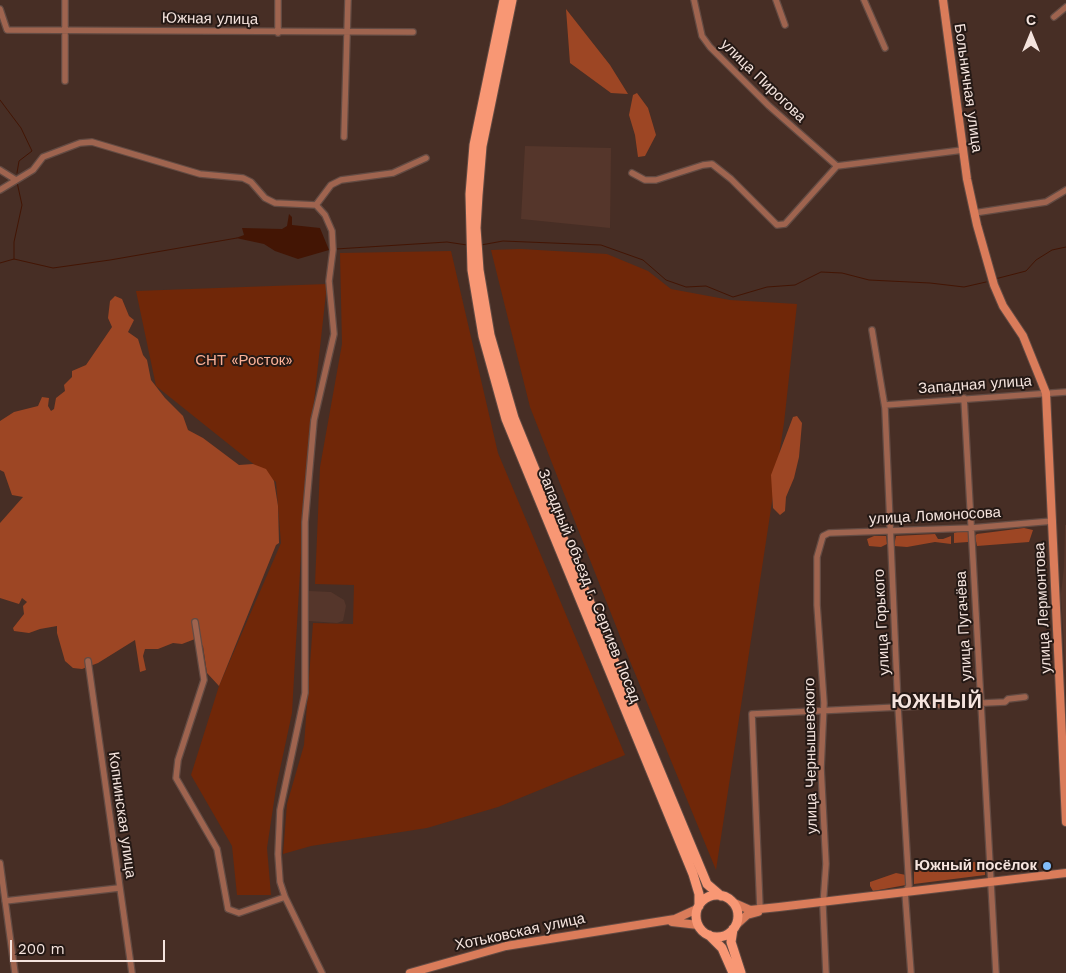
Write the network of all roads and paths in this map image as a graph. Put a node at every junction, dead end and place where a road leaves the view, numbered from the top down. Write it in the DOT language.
graph roads {
  1 [pos="65,0"];
  2 [pos="278,0"];
  3 [pos="348,0"];
  4 [pos="504,0"];
  5 [pos="512,0"];
  6 [pos="694,0"];
  7 [pos="776,0"];
  8 [pos="864,0"];
  9 [pos="943,0"];
  10 [pos="1066,7"];
  11 [pos="0,10"];
  12 [pos="1054,17"];
  13 [pos="786,25"];
  14 [pos="65,30"];
  15 [pos="348,32"];
  16 [pos="413,32"];
  17 [pos="278,33"];
  18 [pos="885,48"];
  19 [pos="65,81"];
  20 [pos="344,137"];
  21 [pos="963,150"];
  22 [pos="426,158"];
  23 [pos="837,166"];
  24 [pos="0,170"];
  25 [pos="632,173"];
  26 [pos="16,180"];
  27 [pos="0,190"];
  28 [pos="1066,190"];
  29 [pos="316,204"];
  30 [pos="974,214"];
  31 [pos="473,228"];
  32 [pos="476,270"];
  33 [pos="872,330"];
  34 [pos="1066,392"];
  35 [pos="1046,393"];
  36 [pos="964,398"];
  37 [pos="885,404"];
  38 [pos="1053,522"];
  39 [pos="971,528"];
  40 [pos="890,532"];
  41 [pos="822,540"];
  42 [pos="195,622"];
  43 [pos="88,661"];
  44 [pos="1064,696"];
  45 [pos="1025,697"];
  46 [pos="981,703"];
  47 [pos="898,707"];
  48 [pos="824,710"];
  49 [pos="1066,822"];
  50 [pos="0,863"];
  51 [pos="1066,873"];
  52 [pos="989,881"];
  53 [pos="119,888"];
  54 [pos="905,892"];
  55 [pos="721,896"];
  56 [pos="285,897"];
  57 [pos="5,901"];
  58 [pos="732,902"];
  59 [pos="823,902"];
  60 [pos="698,907"];
  61 [pos="779,907"];
  62 [pos="760,909"];
  63 [pos="638,924"];
  64 [pos="698,925"];
  65 [pos="734,926"];
  66 [pos="709,935"];
  67 [pos="15,973"];
  68 [pos="132,973"];
  69 [pos="322,973"];
  70 [pos="410,973"];
  71 [pos="733,973"];
  72 [pos="741,973"];
  73 [pos="826,973"];
  74 [pos="911,973"];
  75 [pos="996,973"];
  1 -- 14 [label="street"];
  2 -- 17 [label="street"];
  3 -- 15 [label="street"];
  4 -- 31 [label="main road"];
  5 -- 31 [label="main road"];
  6 -- 23 [label="street, улица Пирогова"];
  7 -- 13 [label="street"];
  8 -- 18 [label="street"];
  9 -- 21 [label="street, Больничная улица"];
  10 -- 12 [label="street"];
  11 -- 14 [label="street, Южная улица"];
  14 -- 17 [label="street, Южная улица"];
  14 -- 19 [label="street"];
  15 -- 16 [label="street, Южная улица"];
  15 -- 17 [label="street, Южная улица"];
  15 -- 20 [label="street"];
  21 -- 23 [label="street"];
  21 -- 30 [label="street, Больничная улица"];
  22 -- 29 [label="street"];
  23 -- 25 [label="street"];
  24 -- 26 [label="street"];
  26 -- 27 [label="street"];
  26 -- 29 [label="street"];
  28 -- 30 [label="street"];
  29 -- 56 [label="street"];
  30 -- 35 [label="street, улица Лермонтова"];
  31 -- 32 [label="main road"];
  32 -- 55 [label="main road, Западный объезд г. Сергиев Посад"];
  32 -- 60 [label="main road, Западный объезд г. Сергиев Посад"];
  33 -- 37 [label="street, улица Горького"];
  34 -- 35 [label="street, Западная улица"];
  35 -- 36 [label="street, Западная улица"];
  35 -- 38 [label="street, улица Лермонтова"];
  36 -- 37 [label="street, Западная улица"];
  36 -- 39 [label="street, улица Пугачёва"];
  37 -- 40 [label="street, улица Горького"];
  38 -- 39 [label="street, улица Ломоносова"];
  38 -- 44 [label="street, улица Лермонтова"];
  39 -- 40 [label="street, улица Ломоносова"];
  39 -- 46 [label="street, улица Пугачёва"];
  40 -- 41 [label="street, улица Ломоносова"];
  40 -- 47 [label="street, улица Горького"];
  41 -- 48 [label="street, улица Чернышевского"];
  42 -- 56 [label="street"];
  43 -- 53 [label="street, Копнинская улица"];
  44 -- 49 [label="street, улица Лермонтова"];
  45 -- 46 [label="street"];
  46 -- 47 [label="street"];
  46 -- 52 [label="street, улица Пугачёва"];
  47 -- 48 [label="street"];
  47 -- 54 [label="street, улица Горького"];
  48 -- 59 [label="street, улица Чернышевского"];
  48 -- 62 [label="street"];
  50 -- 57 [label="street"];
  51 -- 52 [label="street"];
  52 -- 54 [label="street"];
  52 -- 75 [label="street, улица Пугачёва"];
  53 -- 57 [label="street"];
  53 -- 68 [label="street, Копнинская улица"];
  54 -- 59 [label="street"];
  54 -- 74 [label="street, улица Горького"];
  55 -- 58 [label="main road"];
  55 -- 60 [label="main road"];
  56 -- 69 [label="street"];
  57 -- 67 [label="street"];
  58 -- 62 [label="street"];
  58 -- 65 [label="main road"];
  59 -- 61 [label="street"];
  59 -- 73 [label="street, улица Чернышевского"];
  60 -- 63 [label="street"];
  60 -- 64 [label="main road"];
  61 -- 62 [label="street"];
  61 -- 65 [label="street"];
  63 -- 64 [label="street"];
  63 -- 70 [label="street, Хотьковская улица"];
  64 -- 66 [label="main road"];
  65 -- 66 [label="main road"];
  65 -- 72 [label="main road"];
  66 -- 71 [label="main road"];
}
